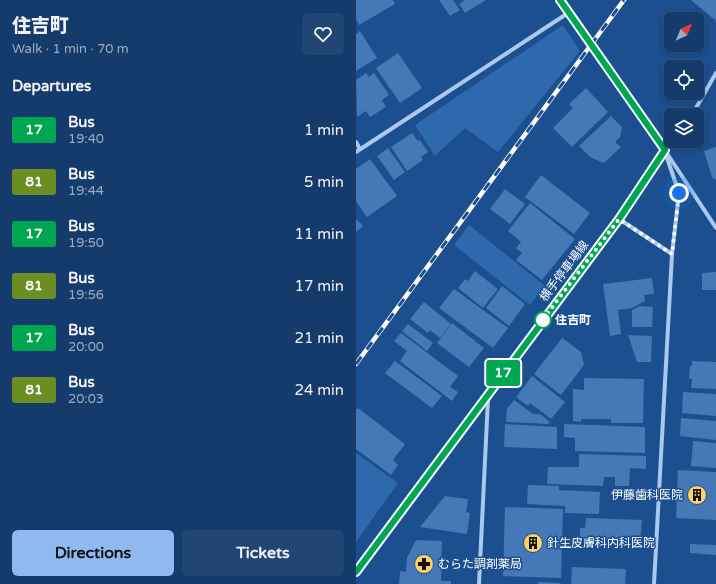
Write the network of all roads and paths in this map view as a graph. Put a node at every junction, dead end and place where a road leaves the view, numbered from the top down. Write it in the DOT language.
graph roads {
  1 [pos="560,0"];
  2 [pos="569,13"];
  3 [pos="716,73"];
  4 [pos="696,108"];
  5 [pos="356,142"];
  6 [pos="360,149"];
  7 [pos="665,150"];
  8 [pos="356,152"];
  9 [pos="619,219"];
  10 [pos="716,228"];
  11 [pos="672,254"];
  12 [pos="489,392"];
  13 [pos="356,572"];
  14 [pos="479,584"];
  15 [pos="654,584"];
  1 -- 2 [label="main road"];
  2 -- 6 [label="street"];
  2 -- 7 [label="main road"];
  3 -- 4 [label="street"];
  5 -- 6 [label="street"];
  6 -- 8 [label="street"];
  7 -- 9 [label="main road, 横手停車場線"];
  7 -- 10 [label="street"];
  7 -- 11 [label="street"];
  9 -- 11 [label="street"];
  9 -- 12 [label="main road, 横手停車場線"];
  11 -- 15 [label="street"];
  12 -- 13 [label="main road, 横手停車場線"];
  12 -- 14 [label="street"];
}
